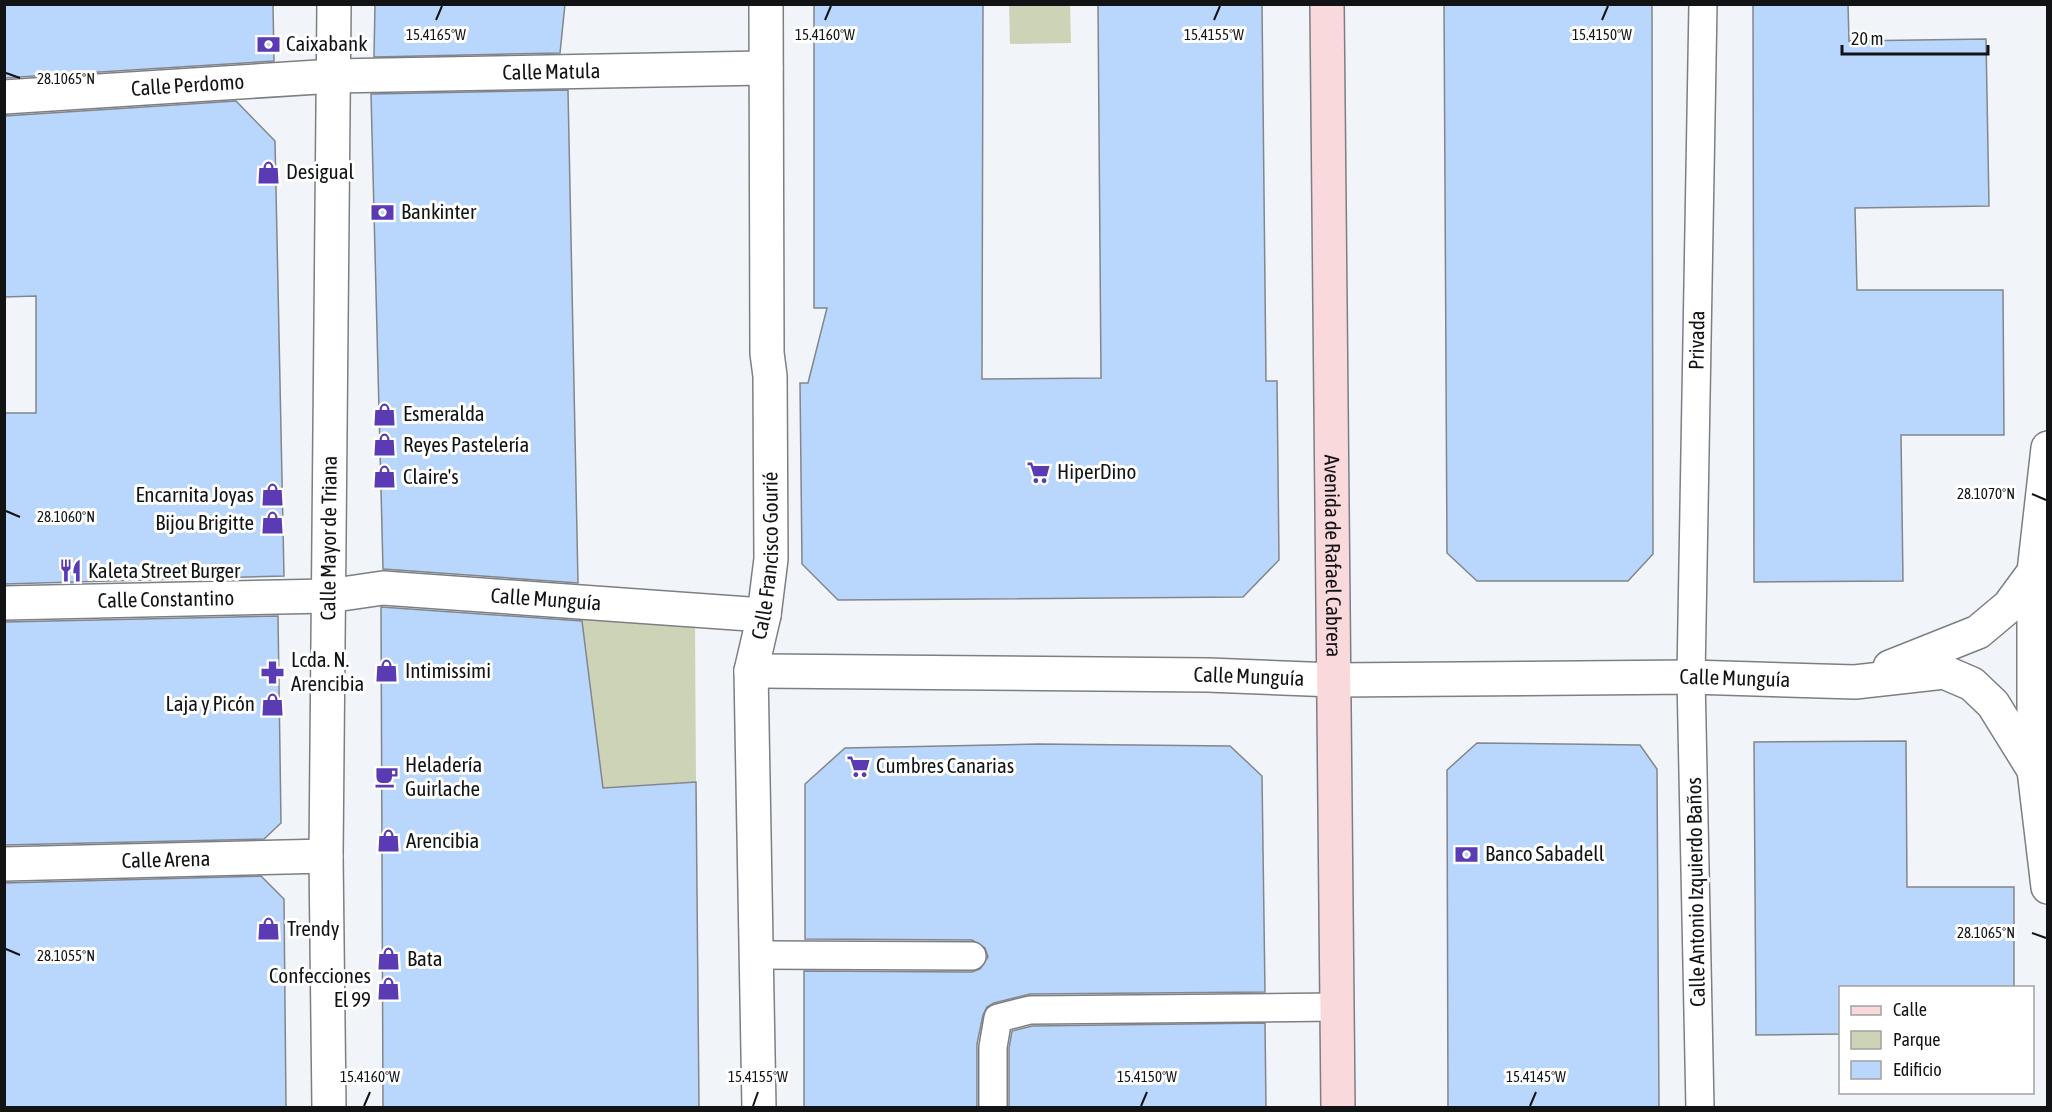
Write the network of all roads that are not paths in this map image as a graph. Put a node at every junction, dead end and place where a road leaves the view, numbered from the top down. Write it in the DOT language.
graph roads {
  1 [pos="334,4"];
  2 [pos="766,4"];
  3 [pos="1327,4"];
  4 [pos="1703,4"];
  5 [pos="766,68"];
  6 [pos="334,76"];
  7 [pos="4,97"];
  8 [pos="2048,448"];
  9 [pos="2034,572"];
  10 [pos="328,596"];
  11 [pos="4,603"];
  12 [pos="764,615"];
  13 [pos="751,671"];
  14 [pos="1691,677"];
  15 [pos="1334,680"];
  16 [pos="1856,682"];
  17 [pos="2034,770"];
  18 [pos="326,856"];
  19 [pos="4,864"];
  20 [pos="2048,887"];
  21 [pos="758,955"];
  22 [pos="972,956"];
  23 [pos="1337,1007"];
  24 [pos="329,1107"];
  25 [pos="759,1107"];
  26 [pos="993,1107"];
  27 [pos="1338,1107"];
  28 [pos="1700,1107"];
  1 -- 6 [label="street, Calle Mayor de Triana"];
  2 -- 5 [label="street, Calle Francisco Gourié"];
  3 -- 15 [label="street, Avenida de Rafael Cabrera"];
  4 -- 14 [label="lane, Privada"];
  5 -- 6 [label="street, Calle Matula"];
  5 -- 12 [label="street, Calle Francisco Gourié"];
  6 -- 7 [label="street, Calle Perdomo"];
  6 -- 10 [label="street, Calle Mayor de Triana"];
  8 -- 9 [label="street"];
  9 -- 16 [label="street"];
  9 -- 17 [label="street"];
  10 -- 11 [label="street, Calle Constantino"];
  10 -- 12 [label="street, Calle Munguía"];
  10 -- 18 [label="street, Calle Mayor de Triana"];
  12 -- 13 [label="street, Calle Francisco Gourié"];
  13 -- 15 [label="street, Calle Munguía"];
  13 -- 21 [label="street, Calle Francisco Gourié"];
  14 -- 15 [label="street, Calle Munguía"];
  14 -- 16 [label="street, Calle Munguía"];
  14 -- 28 [label="lane, Calle Antonio Izquierdo Baños"];
  15 -- 23 [label="street, Avenida de Rafael Cabrera"];
  16 -- 17 [label="street, Calle Munguía"];
  17 -- 20 [label="street"];
  18 -- 19 [label="street, Calle Arena"];
  18 -- 24 [label="street, Calle Mayor de Triana"];
  21 -- 22 [label="lane"];
  21 -- 25 [label="street, Calle Francisco Gourié"];
  23 -- 26 [label="lane"];
  23 -- 27 [label="street, Avenida de Rafael Cabrera"];
}
